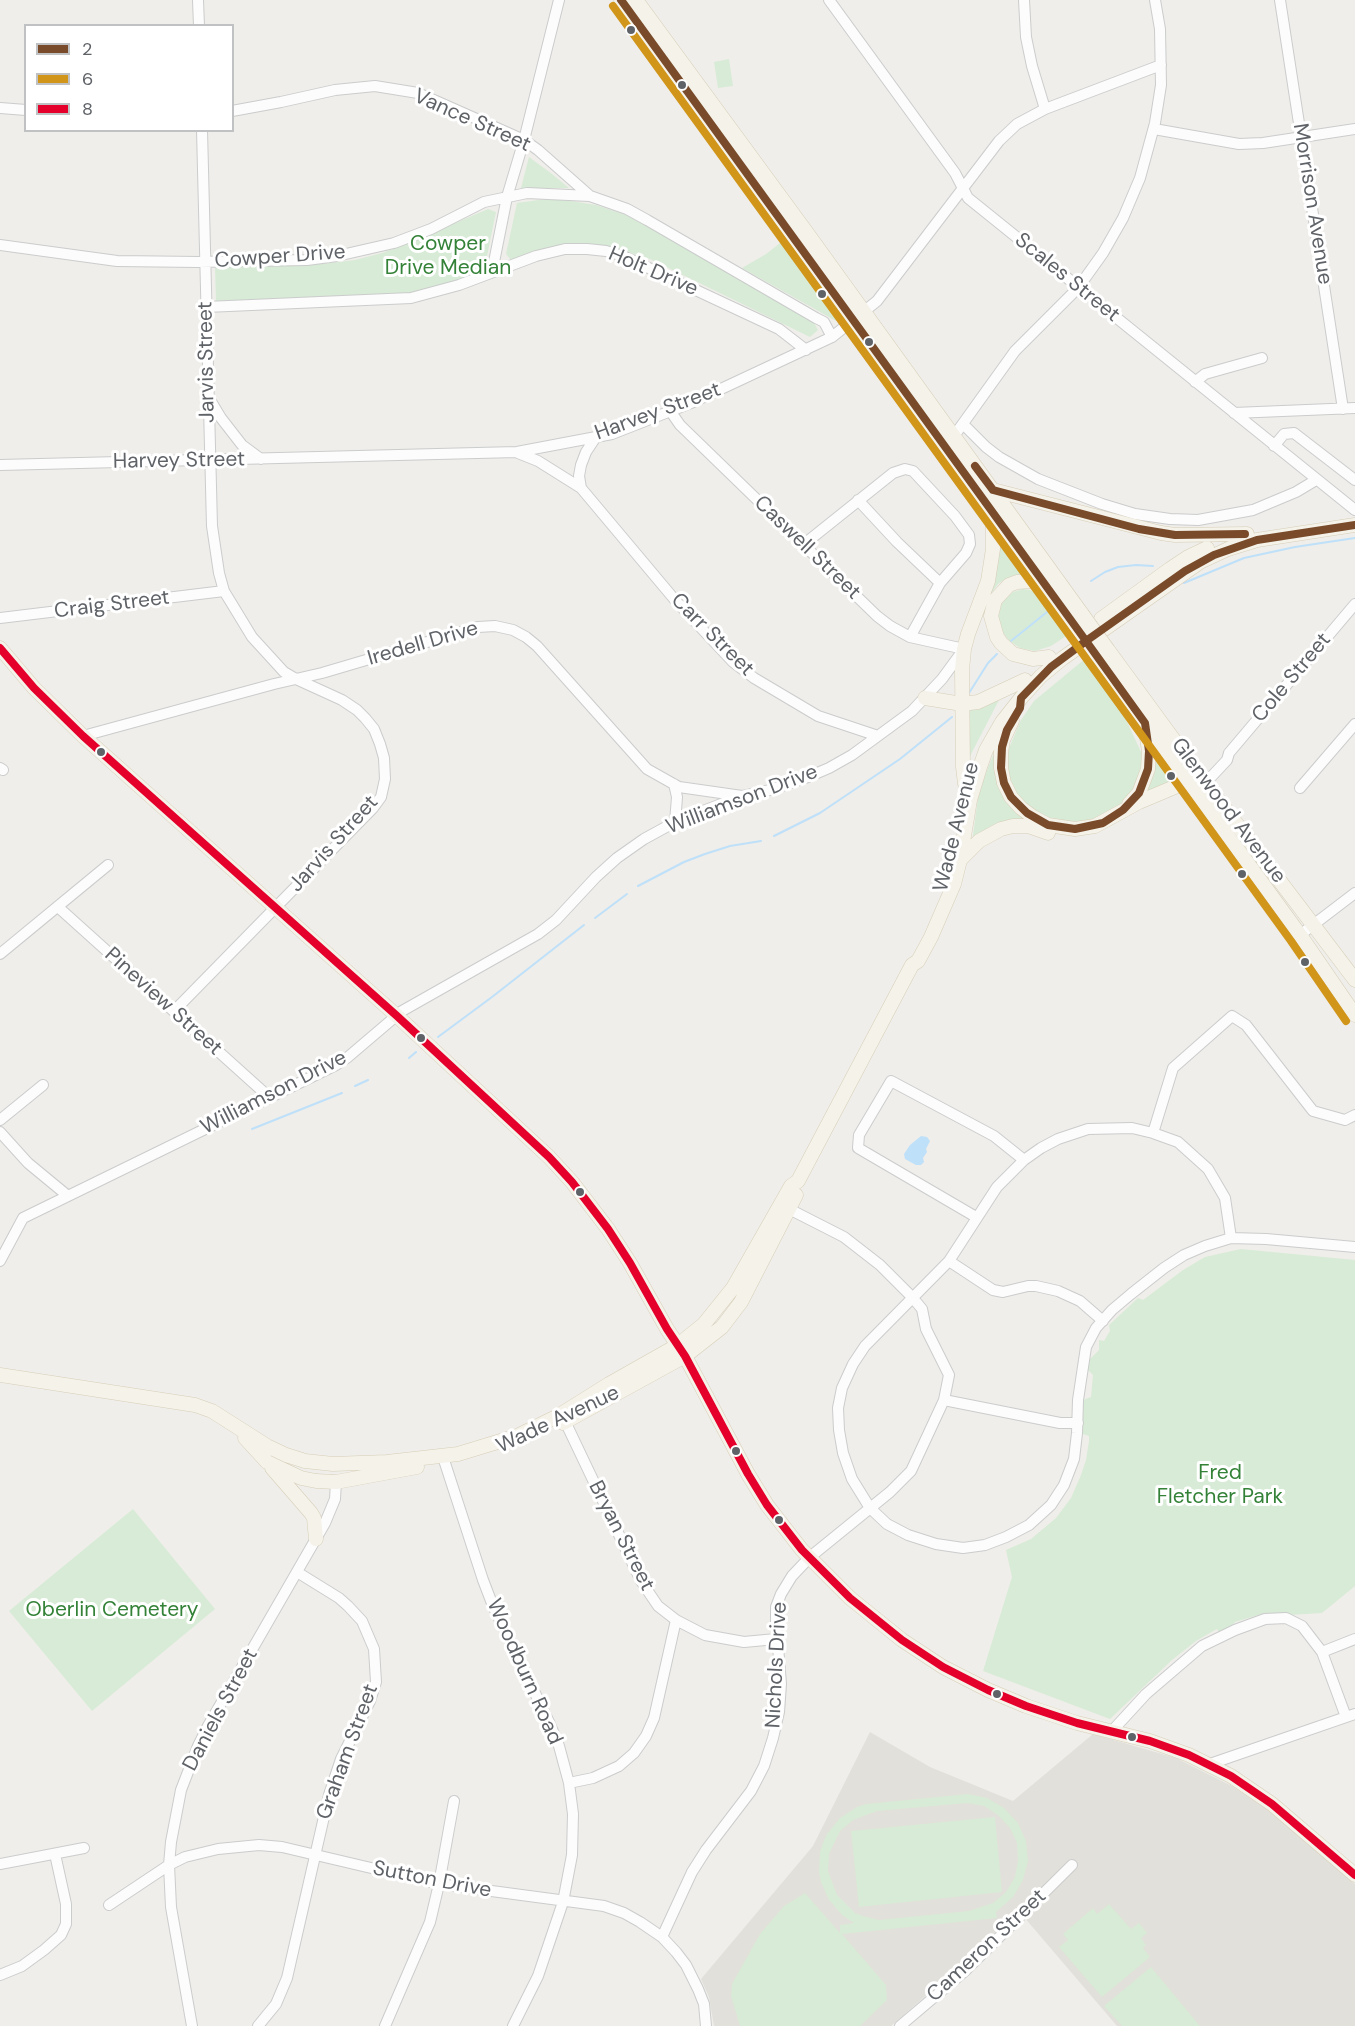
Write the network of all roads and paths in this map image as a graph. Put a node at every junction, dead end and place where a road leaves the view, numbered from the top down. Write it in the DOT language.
graph roads {
  1 [pos="198,0"];
  2 [pos="559,0"];
  3 [pos="621,0"];
  4 [pos="636,0"];
  5 [pos="829,0"];
  6 [pos="1024,0"];
  7 [pos="1155,0"];
  8 [pos="1280,0"];
  9 [pos="199,24"];
  10 [pos="1161,65"];
  11 [pos="0,108"];
  12 [pos="1045,109"];
  13 [pos="24,110"];
  14 [pos="234,111"];
  15 [pos="1154,129"];
  16 [pos="1355,129"];
  17 [pos="202,132"];
  18 [pos="1301,136"];
  19 [pos="524,140"];
  20 [pos="962,189"];
  21 [pos="590,196"];
  22 [pos="507,197"];
  23 [pos="0,245"];
  24 [pos="205,262"];
  25 [pos="492,272"];
  26 [pos="1078,288"];
  27 [pos="206,307"];
  28 [pos="859,317"];
  29 [pos="832,338"];
  30 [pos="806,350"];
  31 [pos="1262,358"];
  32 [pos="1195,382"];
  33 [pos="208,397"];
  34 [pos="1355,408"];
  35 [pos="1343,409"];
  36 [pos="671,412"];
  37 [pos="1234,413"];
  38 [pos="963,424"];
  39 [pos="954,436"];
  40 [pos="596,437"];
  41 [pos="1274,446"];
  42 [pos="517,452"];
  43 [pos="261,459"];
  44 [pos="209,460"];
  45 [pos="0,465"];
  46 [pos="1316,480"];
  47 [pos="1355,480"];
  48 [pos="581,488"];
  49 [pos="993,490"];
  50 [pos="858,500"];
  51 [pos="989,507"];
  52 [pos="1355,510"];
  53 [pos="1355,516"];
  54 [pos="1355,525"];
  55 [pos="1015,532"];
  56 [pos="1247,534"];
  57 [pos="803,545"];
  58 [pos="993,549"];
  59 [pos="940,583"];
  60 [pos="1047,586"];
  61 [pos="224,591"];
  62 [pos="999,593"];
  63 [pos="1355,604"];
  64 [pos="0,618"];
  65 [pos="1077,618"];
  66 [pos="910,637"];
  67 [pos="0,648"];
  68 [pos="964,649"];
  69 [pos="1103,654"];
  70 [pos="1049,657"];
  71 [pos="296,679"];
  72 [pos="1025,680"];
  73 [pos="925,698"];
  74 [pos="1021,698"];
  75 [pos="962,704"];
  76 [pos="1145,723"];
  77 [pos="1355,724"];
  78 [pos="83,736"];
  79 [pos="878,736"];
  80 [pos="1196,781"];
  81 [pos="674,784"];
  82 [pos="965,784"];
  83 [pos="1300,788"];
  84 [pos="742,796"];
  85 [pos="1123,810"];
  86 [pos="675,823"];
  87 [pos="960,860"];
  88 [pos="108,866"];
  89 [pos="1355,893"];
  90 [pos="58,907"];
  91 [pos="275,908"];
  92 [pos="1314,924"];
  93 [pos="1300,935"];
  94 [pos="0,954"];
  95 [pos="912,965"];
  96 [pos="1355,980"];
  97 [pos="174,1011"];
  98 [pos="1355,1015"];
  99 [pos="397,1016"];
  100 [pos="43,1084"];
  101 [pos="269,1097"];
  102 [pos="1355,1115"];
  103 [pos="0,1120"];
  104 [pos="0,1132"];
  105 [pos="1153,1133"];
  106 [pos="1024,1160"];
  107 [pos="798,1181"];
  108 [pos="68,1196"];
  109 [pos="789,1209"];
  110 [pos="976,1217"];
  111 [pos="1232,1238"];
  112 [pos="1355,1247"];
  113 [pos="0,1261"];
  114 [pos="949,1261"];
  115 [pos="912,1297"];
  116 [pos="1102,1321"];
  117 [pos="681,1351"];
  118 [pos="0,1375"];
  119 [pos="945,1400"];
  120 [pos="564,1418"];
  121 [pos="1078,1423"];
  122 [pos="234,1425"];
  123 [pos="267,1446"];
  124 [pos="444,1460"];
  125 [pos="267,1462"];
  126 [pos="387,1462"];
  127 [pos="336,1482"];
  128 [pos="870,1508"];
  129 [pos="316,1539"];
  130 [pos="810,1557"];
  131 [pos="297,1572"];
  132 [pos="676,1620"];
  133 [pos="776,1639"];
  134 [pos="1355,1639"];
  135 [pos="1323,1652"];
  136 [pos="1351,1715"];
  137 [pos="1112,1731"];
  138 [pos="1209,1764"];
  139 [pos="569,1783"];
  140 [pos="454,1801"];
  141 [pos="84,1848"];
  142 [pos="55,1854"];
  143 [pos="314,1855"];
  144 [pos="0,1864"];
  145 [pos="169,1865"];
  146 [pos="1071,1865"];
  147 [pos="1355,1875"];
  148 [pos="439,1884"];
  149 [pos="563,1902"];
  150 [pos="109,1905"];
  151 [pos="662,1937"];
  152 [pos="0,1975"];
  153 [pos="192,2026"];
  154 [pos="258,2026"];
  155 [pos="385,2026"];
  156 [pos="513,2026"];
  157 [pos="706,2026"];
  158 [pos="900,2026"];
  1 -- 9 [label="street"];
  2 -- 19 [label="street"];
  3 -- 28 [label="main road, Glenwood Avenue"];
  4 -- 28 [label="main road, Glenwood Avenue"];
  5 -- 20 [label="street, Scales Street"];
  6 -- 12 [label="street"];
  7 -- 10 [label="street"];
  8 -- 18 [label="street, Morrison Avenue"];
  10 -- 12 [label="street, Harvey Street"];
  10 -- 15 [label="street"];
  11 -- 13 [label="street"];
  12 -- 20 [label="street, Harvey Street"];
  14 -- 19 [label="street, Vance Street"];
  15 -- 18 [label="street"];
  15 -- 26 [label="street"];
  16 -- 18 [label="street"];
  17 -- 24 [label="street, Jarvis Street"];
  18 -- 35 [label="street, Morrison Avenue"];
  19 -- 21 [label="street, Vance Street"];
  19 -- 22 [label="street"];
  20 -- 26 [label="street, Scales Street"];
  20 -- 28 [label="street, Harvey Street"];
  21 -- 22 [label="street, Cowper Drive"];
  21 -- 29 [label="street, Cowper Drive"];
  22 -- 24 [label="street, Cowper Drive"];
  22 -- 25 [label="street"];
  23 -- 24 [label="street, Cowper Drive"];
  24 -- 27 [label="street, Jarvis Street"];
  25 -- 27 [label="street, Holt Drive"];
  25 -- 30 [label="street, Holt Drive"];
  26 -- 32 [label="street, Scales Street"];
  26 -- 38 [label="street"];
  27 -- 33 [label="street, Jarvis Street"];
  28 -- 29 [label="street, Harvey Street"];
  28 -- 39 [label="main road, Glenwood Avenue"];
  28 -- 51 [label="main road, Glenwood Avenue"];
  29 -- 30 [label="street, Harvey Street"];
  30 -- 36 [label="street, Harvey Street"];
  31 -- 32 [label="street"];
  32 -- 37 [label="street, Scales Street"];
  33 -- 43 [label="street"];
  33 -- 44 [label="street, Jarvis Street"];
  34 -- 35 [label="street"];
  35 -- 37 [label="street"];
  36 -- 40 [label="street, Harvey Street"];
  36 -- 57 [label="street, Caswell Street"];
  37 -- 41 [label="street, Scales Street"];
  38 -- 39 [label="street"];
  38 -- 46 [label="street"];
  39 -- 49 [label="main road, Glenwood Avenue"];
  40 -- 42 [label="street, Harvey Street"];
  40 -- 48 [label="street"];
  41 -- 46 [label="street, Scales Street"];
  41 -- 47 [label="street"];
  42 -- 43 [label="street, Harvey Street"];
  42 -- 48 [label="street, Carr Street"];
  43 -- 44 [label="street, Harvey Street"];
  44 -- 45 [label="street, Harvey Street"];
  44 -- 61 [label="street, Jarvis Street"];
  46 -- 52 [label="street, Scales Street"];
  48 -- 79 [label="street, Carr Street"];
  49 -- 55 [label="main road, Glenwood Avenue"];
  49 -- 56 [label="main road"];
  50 -- 57 [label="street"];
  50 -- 59 [label="street"];
  50 -- 59 [label="street"];
  51 -- 55 [label="main road, Glenwood Avenue"];
  51 -- 58 [label="main road"];
  53 -- 56 [label="main road, Wade Avenue"];
  54 -- 74 [label="main road, Wade Avenue"];
  55 -- 58 [label="main road"];
  55 -- 60 [label="main road, Glenwood Avenue"];
  55 -- 65 [label="main road, Glenwood Avenue"];
  56 -- 70 [label="main road, Wade Avenue"];
  57 -- 66 [label="street, Caswell Street"];
  58 -- 68 [label="main road"];
  59 -- 66 [label="street"];
  60 -- 62 [label="main road"];
  60 -- 65 [label="main road, Glenwood Avenue"];
  61 -- 64 [label="street, Craig Street"];
  61 -- 71 [label="street, Jarvis Street"];
  62 -- 68 [label="main road"];
  62 -- 70 [label="main road"];
  63 -- 80 [label="street, Cole Street"];
  65 -- 69 [label="main road, Glenwood Avenue, bridge"];
  66 -- 68 [label="street, Caswell Street"];
  67 -- 78 [label="main road"];
  68 -- 73 [label="street, Williamson Drive"];
  68 -- 75 [label="main road"];
  69 -- 76 [label="main road, Glenwood Avenue"];
  69 -- 80 [label="main road, Glenwood Avenue"];
  70 -- 72 [label="main road, Wade Avenue"];
  71 -- 78 [label="street, Iredell Drive"];
  71 -- 81 [label="street, Iredell Drive"];
  71 -- 91 [label="street, Jarvis Street"];
  72 -- 75 [label="main road"];
  72 -- 82 [label="main road, Wade Avenue"];
  73 -- 75 [label="main road"];
  73 -- 79 [label="street, Williamson Drive"];
  74 -- 85 [label="main road"];
  74 -- 87 [label="main road, Wade Avenue"];
  75 -- 82 [label="main road"];
  76 -- 80 [label="main road, Glenwood Avenue"];
  76 -- 85 [label="main road"];
  77 -- 83 [label="street"];
  78 -- 91 [label="main road"];
  79 -- 84 [label="street, Williamson Drive"];
  80 -- 85 [label="main road"];
  80 -- 87 [label="main road"];
  80 -- 92 [label="main road, Glenwood Avenue"];
  80 -- 93 [label="main road, Glenwood Avenue"];
  81 -- 84 [label="street, Iredell Drive"];
  81 -- 86 [label="street"];
  82 -- 95 [label="main road, Wade Avenue"];
  84 -- 86 [label="street, Williamson Drive"];
  86 -- 99 [label="street, Williamson Drive"];
  87 -- 95 [label="main road, Wade Avenue"];
  88 -- 90 [label="street"];
  89 -- 92 [label="street"];
  90 -- 94 [label="street"];
  90 -- 97 [label="street, Pineview Street"];
  91 -- 97 [label="street, Jarvis Street"];
  91 -- 99 [label="main road"];
  92 -- 93 [label="street"];
  92 -- 96 [label="main road, Glenwood Avenue"];
  93 -- 98 [label="main road, Glenwood Avenue"];
  95 -- 107 [label="main road, Wade Avenue"];
  97 -- 101 [label="street, Pineview Street"];
  99 -- 101 [label="street, Williamson Drive"];
  99 -- 117 [label="main road"];
  100 -- 103 [label="street"];
  101 -- 108 [label="street, Williamson Drive"];
  102 -- 105 [label="street"];
  104 -- 108 [label="street"];
  105 -- 106 [label="street"];
  105 -- 111 [label="street"];
  106 -- 110 [label="street"];
  106 -- 110 [label="street"];
  107 -- 109 [label="main road, Wade Avenue"];
  107 -- 117 [label="main road, Wade Avenue"];
  108 -- 113 [label="street, Williamson Drive"];
  109 -- 115 [label="street"];
  109 -- 117 [label="main road, Wade Avenue"];
  110 -- 114 [label="street"];
  111 -- 112 [label="street"];
  111 -- 116 [label="street"];
  114 -- 115 [label="street"];
  114 -- 116 [label="street"];
  115 -- 119 [label="street"];
  115 -- 128 [label="street"];
  116 -- 121 [label="street"];
  117 -- 120 [label="main road, Wade Avenue"];
  117 -- 130 [label="main road"];
  118 -- 122 [label="main road, Wade Avenue"];
  119 -- 121 [label="street"];
  119 -- 128 [label="street, Nichols Drive"];
  120 -- 124 [label="main road, Wade Avenue"];
  120 -- 132 [label="street, Bryan Street"];
  121 -- 128 [label="street"];
  122 -- 123 [label="main road, Wade Avenue"];
  122 -- 125 [label="main road, Wade Avenue"];
  123 -- 126 [label="main road, Wade Avenue"];
  123 -- 127 [label="main road"];
  124 -- 126 [label="main road, Wade Avenue"];
  124 -- 127 [label="main road, Wade Avenue"];
  124 -- 139 [label="street, Woodburn Road"];
  125 -- 127 [label="main road, Wade Avenue"];
  125 -- 129 [label="main road"];
  126 -- 127 [label="main road"];
  127 -- 129 [label="street, Daniels Street"];
  128 -- 130 [label="street, Nichols Drive"];
  129 -- 131 [label="street, Daniels Street"];
  130 -- 133 [label="street, Nichols Drive"];
  130 -- 137 [label="main road"];
  131 -- 143 [label="street, Graham Street"];
  131 -- 145 [label="street, Daniels Street"];
  132 -- 133 [label="street, Bryan Street"];
  132 -- 139 [label="street"];
  133 -- 151 [label="street, Nichols Drive"];
  134 -- 135 [label="street"];
  135 -- 136 [label="street"];
  135 -- 137 [label="street"];
  136 -- 138 [label="street"];
  137 -- 138 [label="main road"];
  138 -- 147 [label="main road"];
  139 -- 149 [label="street, Woodburn Road"];
  140 -- 148 [label="street"];
  141 -- 142 [label="street"];
  142 -- 144 [label="street"];
  142 -- 152 [label="street"];
  143 -- 145 [label="street, Sutton Drive"];
  143 -- 148 [label="street, Sutton Drive"];
  143 -- 154 [label="street, Graham Street"];
  145 -- 150 [label="street, Sutton Drive"];
  145 -- 153 [label="street, Daniels Street"];
  146 -- 158 [label="street, Cameron Street"];
  148 -- 149 [label="street, Sutton Drive"];
  148 -- 155 [label="street"];
  149 -- 151 [label="street, Sutton Drive"];
  149 -- 156 [label="street, Woodburn Road"];
  151 -- 157 [label="street, Sutton Drive"];
}
